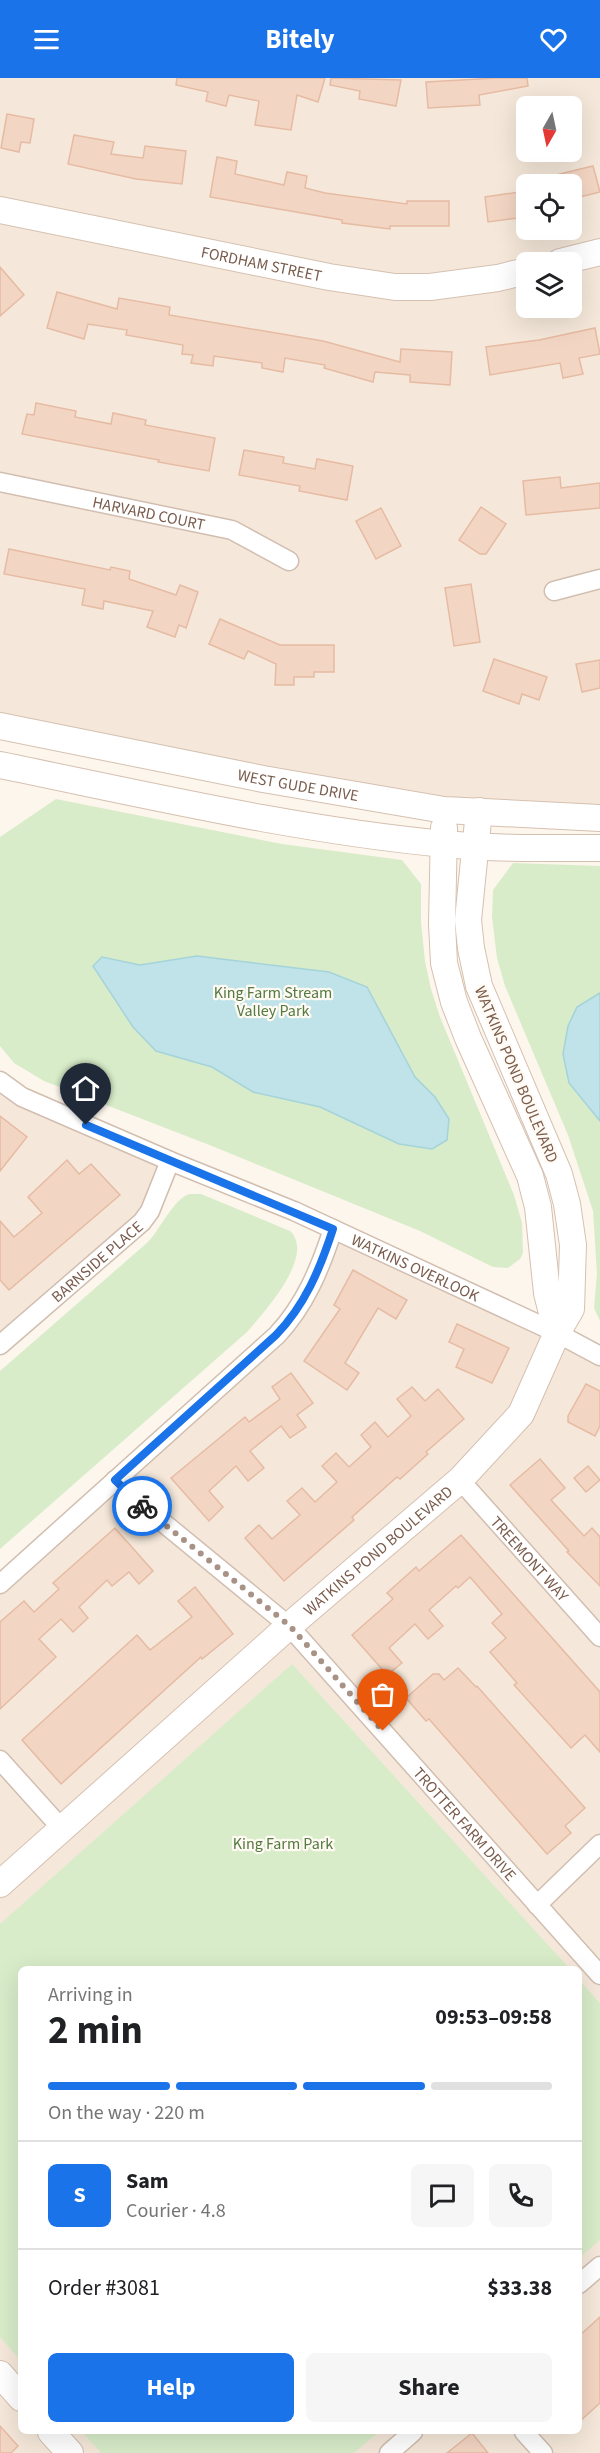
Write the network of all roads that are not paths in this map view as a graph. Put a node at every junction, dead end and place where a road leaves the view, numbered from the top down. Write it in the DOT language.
graph roads {
  1 [pos="0,210"];
  2 [pos="600,252"];
  3 [pos="582,256"];
  4 [pos="516,274"];
  5 [pos="0,482"];
  6 [pos="289,561"];
  7 [pos="600,579"];
  8 [pos="554,591"];
  9 [pos="0,726"];
  10 [pos="0,765"];
  11 [pos="444,810"];
  12 [pos="479,811"];
  13 [pos="600,818"];
  14 [pos="444,844"];
  15 [pos="475,846"];
  16 [pos="600,848"];
  17 [pos="0,1081"];
  18 [pos="170,1161"];
  19 [pos="333,1229"];
  20 [pos="557,1333"];
  21 [pos="0,1345"];
  22 [pos="600,1356"];
  23 [pos="115,1480"];
  24 [pos="460,1480"];
  25 [pos="0,1584"];
  26 [pos="290,1626"];
  27 [pos="600,1637"];
  28 [pos="0,1760"];
  29 [pos="63,1830"];
  30 [pos="600,1845"];
  31 [pos="0,1884"];
  32 [pos="537,1905"];
  33 [pos="600,1975"];
  34 [pos="600,2266"];
  35 [pos="582,2281"];
  36 [pos="0,2374"];
  37 [pos="18,2395"];
  38 [pos="53,2434"];
  39 [pos="411,2434"];
  40 [pos="526,2434"];
  41 [pos="70,2453"];
  42 [pos="388,2453"];
  43 [pos="543,2453"];
  1 -- 4 [label="street, FORDHAM STREET"];
  2 -- 3 [label="street"];
  5 -- 6 [label="street, HARVARD COURT"];
  7 -- 8 [label="street"];
  9 -- 11 [label="street, WEST GUDE DRIVE"];
  10 -- 14 [label="street"];
  11 -- 12 [label="street, WEST GUDE DRIVE"];
  11 -- 14 [label="street, WATKINS POND BOULEVARD"];
  12 -- 13 [label="street, WEST GUDE DRIVE"];
  12 -- 15 [label="street, WATKINS POND BOULEVARD"];
  14 -- 15 [label="street"];
  14 -- 20 [label="street, WATKINS POND BOULEVARD"];
  15 -- 16 [label="street"];
  15 -- 20 [label="street, WATKINS POND BOULEVARD"];
  17 -- 18 [label="street, WATKINS OVERLOOK"];
  18 -- 19 [label="street, WATKINS OVERLOOK"];
  18 -- 21 [label="street, BARNSIDE PLACE"];
  19 -- 20 [label="street, WATKINS OVERLOOK"];
  19 -- 23 [label="street"];
  20 -- 22 [label="street, WATKINS OVERLOOK"];
  20 -- 24 [label="street, WATKINS POND BOULEVARD"];
  23 -- 25 [label="street"];
  23 -- 26 [label="street, TROTTER FARM DRIVE"];
  24 -- 26 [label="street, WATKINS POND BOULEVARD"];
  24 -- 27 [label="street, TREEMONT WAY"];
  26 -- 29 [label="street, WATKINS POND BOULEVARD"];
  26 -- 32 [label="street, TROTTER FARM DRIVE"];
  28 -- 29 [label="street"];
  29 -- 31 [label="street, WATKINS POND BOULEVARD"];
  30 -- 32 [label="street"];
  32 -- 33 [label="street, TROTTER FARM DRIVE"];
  34 -- 35 [label="street"];
  36 -- 37 [label="street"];
  38 -- 41 [label="street"];
  39 -- 42 [label="street"];
  40 -- 43 [label="street"];
}
